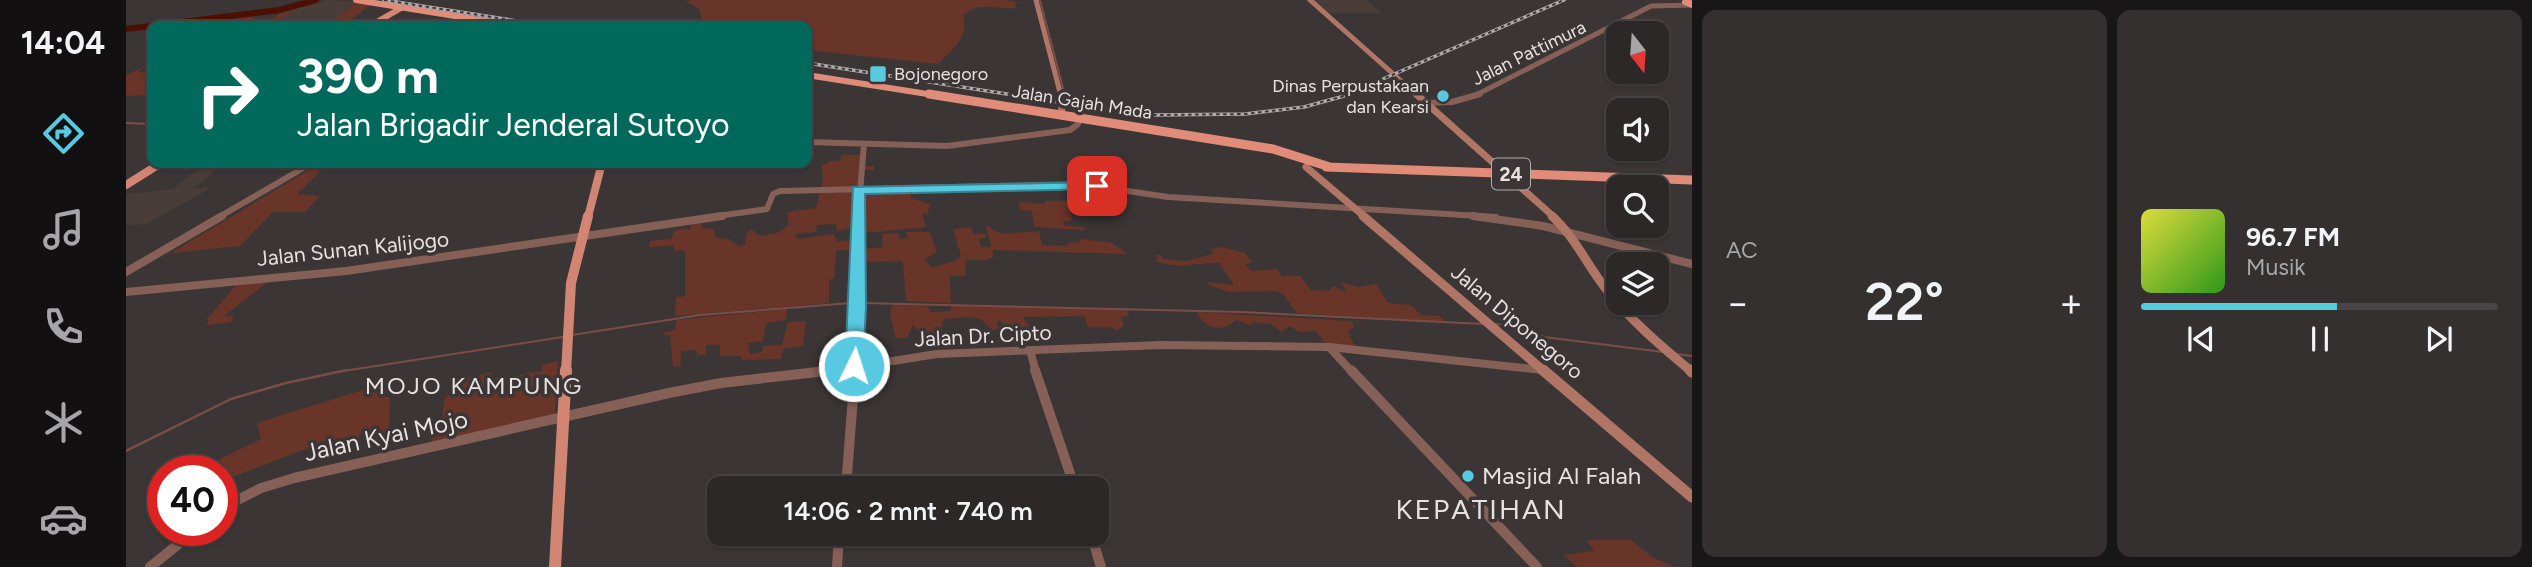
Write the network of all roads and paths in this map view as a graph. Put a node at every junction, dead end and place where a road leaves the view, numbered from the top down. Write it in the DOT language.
graph roads {
  1 [pos="356,0"];
  2 [pos="1036,0"];
  3 [pos="1310,0"];
  4 [pos="1688,2"];
  5 [pos="402,8"];
  6 [pos="380,21"];
  7 [pos="485,21"];
  8 [pos="812,76"];
  9 [pos="1426,103"];
  10 [pos="1062,114"];
  11 [pos="1077,117"];
  12 [pos="812,142"];
  13 [pos="864,144"];
  14 [pos="1310,167"];
  15 [pos="151,168"];
  16 [pos="303,168"];
  17 [pos="601,168"];
  18 [pos="1503,173"];
  19 [pos="1692,180"];
  20 [pos="126,183"];
  21 [pos="858,190"];
  22 [pos="1356,209"];
  23 [pos="1570,232"];
  24 [pos="583,237"];
  25 [pos="1692,264"];
  26 [pos="126,272"];
  27 [pos="126,292"];
  28 [pos="1488,323"];
  29 [pos="1329,346"];
  30 [pos="1030,350"];
  31 [pos="854,366"];
  32 [pos="1544,370"];
  33 [pos="1692,372"];
  34 [pos="562,419"];
  35 [pos="848,476"];
  36 [pos="1071,476"];
  37 [pos="1692,497"];
  38 [pos="238,500"];
  39 [pos="176,546"];
  40 [pos="838,546"];
  41 [pos="1095,546"];
  42 [pos="150,567"];
  43 [pos="555,567"];
  44 [pos="837,567"];
  45 [pos="1101,567"];
  46 [pos="1537,567"];
  1 -- 5 [label="highway"];
  2 -- 10 [label="main road"];
  3 -- 9 [label="main road"];
  4 -- 9 [label="street, Jalan Pattimura"];
  5 -- 6 [label="main road"];
  5 -- 7 [label="highway"];
  8 -- 10 [label="highway, Jalan Gajah Mada / 24"];
  9 -- 18 [label="main road"];
  10 -- 11 [label="highway, Jalan Gajah Mada / 24"];
  11 -- 13 [label="street"];
  11 -- 14 [label="highway, Jalan Gajah Mada / 24"];
  12 -- 13 [label="street"];
  13 -- 21 [label="street"];
  14 -- 18 [label="highway, 24"];
  14 -- 22 [label="main road, Jalan Diponegoro"];
  15 -- 20 [label="main road"];
  16 -- 26 [label="street"];
  17 -- 24 [label="main road"];
  18 -- 19 [label="highway, 24"];
  18 -- 23 [label="main road"];
  21 -- 22 [label="street"];
  21 -- 24 [label="street, Jalan Sunan Kalijogo"];
  21 -- 31 [label="street"];
  22 -- 23 [label="street"];
  22 -- 28 [label="main road, Jalan Diponegoro"];
  23 -- 25 [label="street"];
  23 -- 33 [label="main road"];
  24 -- 27 [label="street, Jalan Sunan Kalijogo"];
  24 -- 34 [label="main road"];
  28 -- 32 [label="main road, Jalan Diponegoro"];
  29 -- 30 [label="street, Jalan Dr. Cipto"];
  29 -- 32 [label="street, Jalan Dr. Cipto"];
  29 -- 46 [label="street"];
  30 -- 31 [label="street, Jalan Dr. Cipto"];
  30 -- 36 [label="street"];
  31 -- 34 [label="street, Jalan Dr. Cipto"];
  31 -- 35 [label="street"];
  32 -- 37 [label="main road, Jalan Diponegoro"];
  34 -- 38 [label="street, Jalan Kyai Mojo"];
  34 -- 43 [label="main road"];
  39 -- 42 [label="street"];
  40 -- 44 [label="street"];
  41 -- 45 [label="street"];
}
